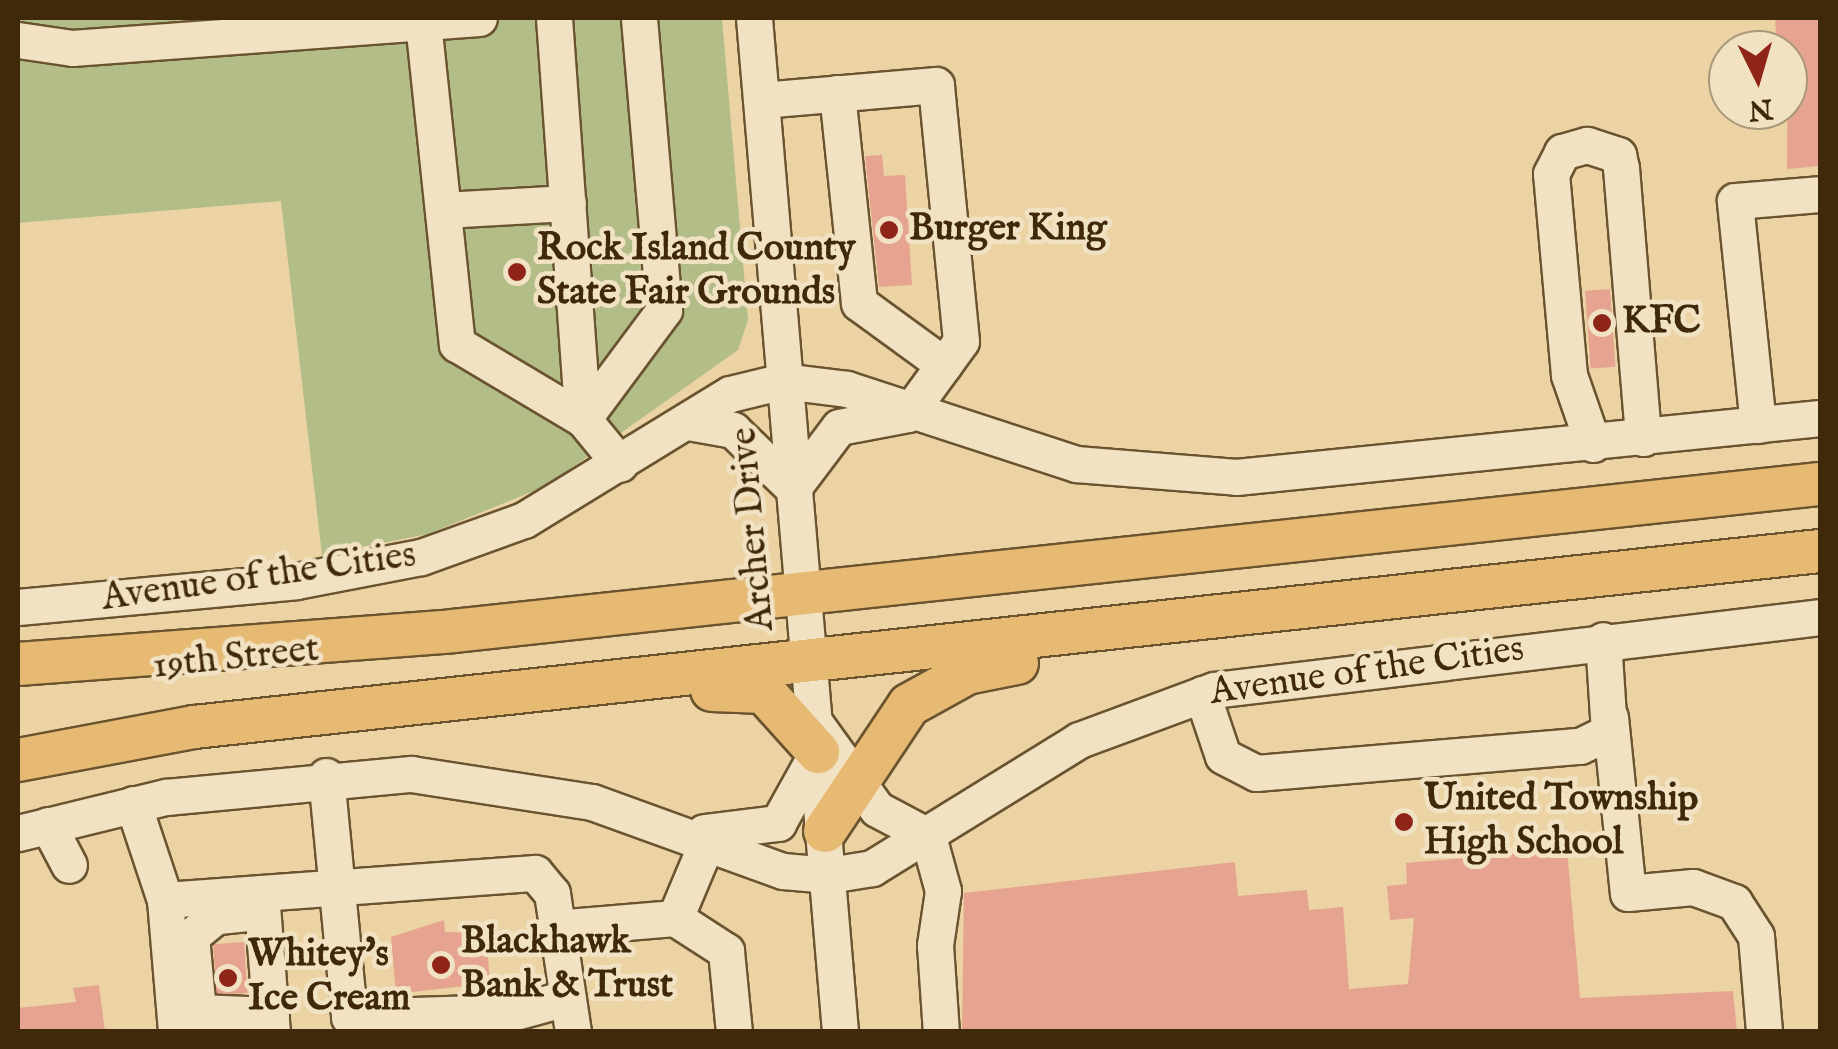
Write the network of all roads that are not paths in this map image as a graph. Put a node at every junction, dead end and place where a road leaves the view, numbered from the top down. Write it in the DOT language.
graph roads {
  1 [pos="554,18"];
  2 [pos="639,18"];
  3 [pos="754,18"];
  4 [pos="451,19"];
  5 [pos="18,40"];
  6 [pos="912,87"];
  7 [pos="836,94"];
  8 [pos="762,100"];
  9 [pos="1820,194"];
  10 [pos="568,203"];
  11 [pos="443,210"];
  12 [pos="859,303"];
  13 [pos="944,364"];
  14 [pos="783,380"];
  15 [pos="908,414"];
  16 [pos="1820,418"];
  17 [pos="583,419"];
  18 [pos="688,422"];
  19 [pos="1758,425"];
  20 [pos="1643,438"];
  21 [pos="1594,444"];
  22 [pos="620,464"];
  23 [pos="1820,484"];
  24 [pos="792,488"];
  25 [pos="1283,541"];
  26 [pos="1820,552"];
  27 [pos="876,585"];
  28 [pos="1463,589"];
  29 [pos="802,593"];
  30 [pos="18,607"];
  31 [pos="1820,617"];
  32 [pos="453,630"];
  33 [pos="1603,640"];
  34 [pos="809,662"];
  35 [pos="18,664"];
  36 [pos="18,682"];
  37 [pos="1202,694"];
  38 [pos="1610,715"];
  39 [pos="238,722"];
  40 [pos="816,737"];
  41 [pos="18,760"];
  42 [pos="858,775"];
  43 [pos="326,776"];
  44 [pos="133,804"];
  45 [pos="670,828"];
  46 [pos="33,829"];
  47 [pos="825,831"];
  48 [pos="928,836"];
  49 [pos="707,842"];
  50 [pos="69,864"];
  51 [pos="829,876"];
  52 [pos="336,887"];
  53 [pos="165,900"];
  54 [pos="262,902"];
  55 [pos="676,918"];
  56 [pos="555,928"];
  57 [pos="503,1008"];
  58 [pos="568,1015"];
  59 [pos="351,1019"];
  60 [pos="271,1023"];
  61 [pos="176,1032"];
  62 [pos="466,1032"];
  63 [pos="734,1032"];
  64 [pos="840,1032"];
  65 [pos="941,1032"];
  66 [pos="1764,1032"];
  1 -- 10 [label="street"];
  2 -- 17 [label="street"];
  3 -- 8 [label="street, Archer Drive"];
  4 -- 5 [label="street"];
  4 -- 11 [label="street"];
  6 -- 7 [label="street"];
  6 -- 12 [label="street"];
  6 -- 13 [label="street"];
  7 -- 8 [label="street"];
  7 -- 12 [label="street"];
  8 -- 14 [label="street, Archer Drive"];
  9 -- 19 [label="street"];
  10 -- 11 [label="street"];
  10 -- 17 [label="street"];
  11 -- 17 [label="street"];
  12 -- 13 [label="street"];
  13 -- 15 [label="street"];
  14 -- 15 [label="street, Avenue of the Cities"];
  14 -- 18 [label="street, Avenue of the Cities"];
  14 -- 24 [label="street, Archer Drive"];
  15 -- 21 [label="street, Avenue of the Cities"];
  15 -- 24 [label="street"];
  16 -- 19 [label="street, Avenue of the Cities"];
  17 -- 22 [label="street"];
  18 -- 22 [label="street, Avenue of the Cities"];
  18 -- 24 [label="street"];
  19 -- 20 [label="street, Avenue of the Cities"];
  20 -- 21 [label="street, Avenue of the Cities"];
  20 -- 21 [label="street"];
  22 -- 30 [label="street, Avenue of the Cities"];
  23 -- 27 [label="main road, Avenue of the Cities"];
  24 -- 29 [label="street, Archer Drive"];
  25 -- 27 [label="main road, Avenue of the Cities"];
  26 -- 28 [label="main road, Avenue of the Cities"];
  27 -- 29 [label="main road, Avenue of the Cities"];
  28 -- 34 [label="main road, Avenue of the Cities"];
  28 -- 42 [label="main road"];
  29 -- 32 [label="main road, Avenue of the Cities"];
  29 -- 34 [label="street, Archer Drive"];
  31 -- 33 [label="street, Avenue of the Cities"];
  32 -- 35 [label="main road, Avenue of the Cities"];
  32 -- 36 [label="main road, 19th Street"];
  33 -- 37 [label="street, Avenue of the Cities"];
  33 -- 38 [label="street"];
  34 -- 39 [label="main road, Avenue of the Cities"];
  34 -- 40 [label="street, Archer Drive"];
  37 -- 38 [label="street"];
  37 -- 48 [label="street, Avenue of the Cities"];
  38 -- 66 [label="street"];
  39 -- 40 [label="main road"];
  39 -- 41 [label="main road, Avenue of the Cities"];
  40 -- 42 [label="street"];
  40 -- 45 [label="street"];
  40 -- 47 [label="street, Archer Drive"];
  42 -- 47 [label="main road"];
  42 -- 48 [label="street"];
  43 -- 44 [label="street, Avenue of the Cities"];
  43 -- 45 [label="street, Avenue of the Cities"];
  43 -- 52 [label="street"];
  44 -- 46 [label="street, Avenue of the Cities"];
  44 -- 53 [label="street"];
  45 -- 49 [label="street, Avenue of the Cities"];
  46 -- 50 [label="street"];
  47 -- 51 [label="street, Archer Drive"];
  48 -- 51 [label="street, Avenue of the Cities"];
  48 -- 65 [label="street"];
  49 -- 51 [label="street, Avenue of the Cities"];
  49 -- 55 [label="street"];
  51 -- 64 [label="street, Archer Drive"];
  52 -- 54 [label="street"];
  52 -- 56 [label="street"];
  52 -- 59 [label="street"];
  53 -- 54 [label="street"];
  53 -- 61 [label="street"];
  54 -- 60 [label="street"];
  54 -- 60 [label="street"];
  55 -- 56 [label="street"];
  55 -- 63 [label="street"];
  56 -- 58 [label="street"];
  57 -- 58 [label="street"];
  57 -- 59 [label="street"];
  57 -- 62 [label="street"];
}
